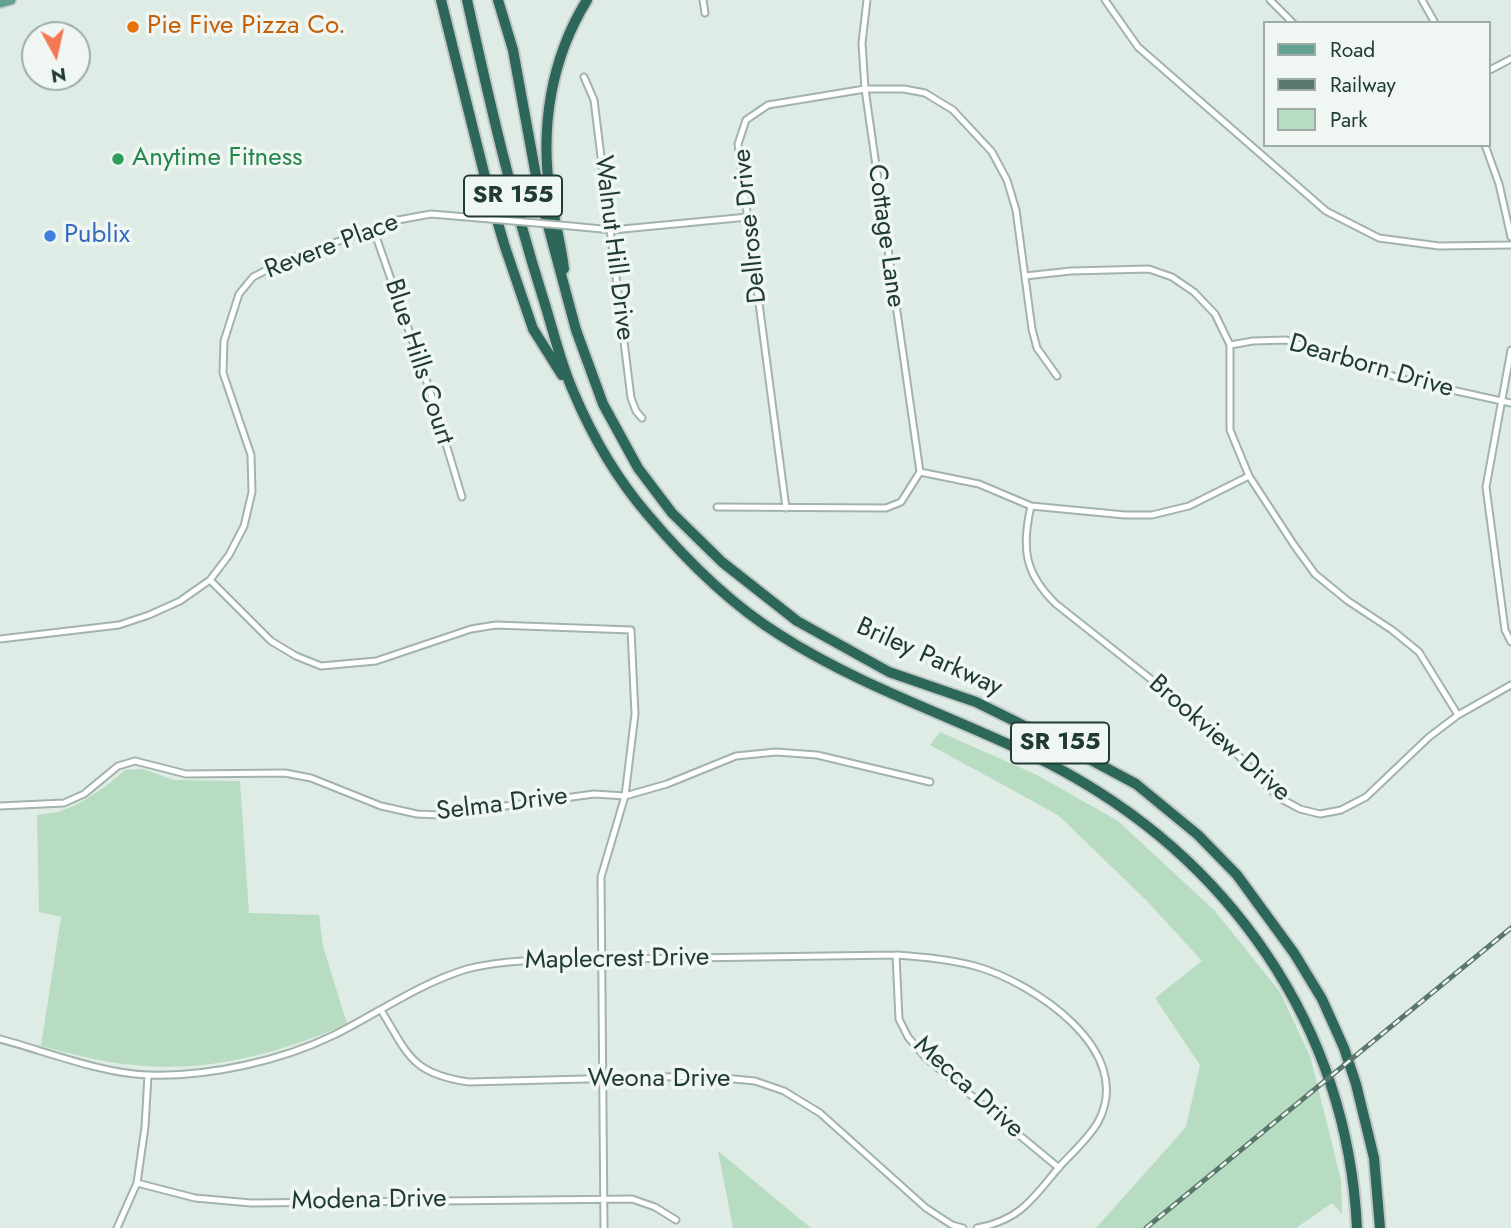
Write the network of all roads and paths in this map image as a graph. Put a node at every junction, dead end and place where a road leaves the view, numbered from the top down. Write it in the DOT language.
graph roads {
  1 [pos="11,0"];
  2 [pos="441,0"];
  3 [pos="467,0"];
  4 [pos="498,0"];
  5 [pos="587,0"];
  6 [pos="703,0"];
  7 [pos="867,0"];
  8 [pos="1105,0"];
  9 [pos="1270,0"];
  10 [pos="1422,0"];
  11 [pos="0,3"];
  12 [pos="705,13"];
  13 [pos="1291,21"];
  14 [pos="1434,21"];
  15 [pos="1511,59"];
  16 [pos="1490,70"];
  17 [pos="584,77"];
  18 [pos="864,89"];
  19 [pos="1486,147"];
  20 [pos="748,217"];
  21 [pos="373,228"];
  22 [pos="612,230"];
  23 [pos="1511,237"];
  24 [pos="1511,245"];
  25 [pos="1025,276"];
  26 [pos="566,296"];
  27 [pos="1230,345"];
  28 [pos="1511,350"];
  29 [pos="1057,376"];
  30 [pos="571,388"];
  31 [pos="1501,401"];
  32 [pos="1511,403"];
  33 [pos="642,418"];
  34 [pos="920,472"];
  35 [pos="1249,475"];
  36 [pos="462,497"];
  37 [pos="1031,506"];
  38 [pos="718,507"];
  39 [pos="786,508"];
  40 [pos="210,580"];
  41 [pos="0,639"];
  42 [pos="1511,642"];
  43 [pos="1511,685"];
  44 [pos="1458,715"];
  45 [pos="930,782"];
  46 [pos="625,796"];
  47 [pos="0,806"];
  48 [pos="896,954"];
  49 [pos="600,960"];
  50 [pos="381,1010"];
  51 [pos="0,1039"];
  52 [pos="148,1075"];
  53 [pos="601,1080"];
  54 [pos="1059,1168"];
  55 [pos="136,1183"];
  56 [pos="603,1198"];
  57 [pos="676,1220"];
  58 [pos="117,1228"];
  59 [pos="604,1228"];
  60 [pos="963,1228"];
  61 [pos="977,1228"];
  62 [pos="1357,1228"];
  63 [pos="1380,1228"];
  1 -- 11 [label="main road"];
  2 -- 30 [label="highway"];
  3 -- 30 [label="highway, Briley Parkway / SR 155"];
  4 -- 26 [label="highway, Briley Parkway / SR 155"];
  5 -- 26 [label="highway"];
  6 -- 12 [label="street"];
  7 -- 18 [label="street, Cottage Lane"];
  8 -- 24 [label="street"];
  9 -- 13 [label="street"];
  10 -- 14 [label="street"];
  15 -- 16 [label="street"];
  17 -- 22 [label="street, Walnut Hill Drive"];
  18 -- 20 [label="street, Dellrose Drive"];
  18 -- 25 [label="street, Dellrose Drive"];
  18 -- 34 [label="street, Cottage Lane"];
  19 -- 23 [label="street"];
  20 -- 22 [label="street, Revere Place"];
  20 -- 39 [label="street, Dellrose Drive"];
  21 -- 22 [label="street, Revere Place, bridge"];
  21 -- 36 [label="street, Blue Hills Court"];
  21 -- 40 [label="street, Revere Place"];
  22 -- 33 [label="street, Walnut Hill Drive"];
  25 -- 27 [label="street"];
  25 -- 29 [label="street, Dellrose Drive"];
  26 -- 63 [label="highway, Briley Parkway / SR 155"];
  27 -- 31 [label="street, Dearborn Drive"];
  27 -- 35 [label="street"];
  28 -- 31 [label="street"];
  30 -- 62 [label="highway, Briley Parkway / SR 155"];
  31 -- 32 [label="street, Dearborn Drive"];
  31 -- 42 [label="street"];
  34 -- 37 [label="street"];
  34 -- 39 [label="street"];
  35 -- 37 [label="street"];
  35 -- 44 [label="street"];
  37 -- 44 [label="street, Brookview Drive"];
  38 -- 39 [label="street"];
  40 -- 41 [label="street, Revere Place"];
  40 -- 46 [label="street"];
  43 -- 44 [label="street, Brookview Drive"];
  45 -- 46 [label="street, Selma Drive"];
  46 -- 47 [label="street, Selma Drive"];
  46 -- 49 [label="street"];
  48 -- 49 [label="street, Maplecrest Drive"];
  48 -- 54 [label="street, Mecca Drive"];
  48 -- 54 [label="street, Maplecrest Drive"];
  49 -- 50 [label="street, Maplecrest Drive"];
  49 -- 53 [label="street"];
  50 -- 52 [label="street, Maplecrest Drive"];
  50 -- 53 [label="street, Weona Drive"];
  51 -- 52 [label="street, Maplecrest Drive"];
  52 -- 55 [label="street"];
  53 -- 56 [label="street"];
  53 -- 60 [label="street, Weona Drive"];
  54 -- 61 [label="street"];
  55 -- 56 [label="street, Modena Drive"];
  55 -- 58 [label="street"];
  56 -- 57 [label="street, Modena Drive"];
  56 -- 59 [label="street"];
}
